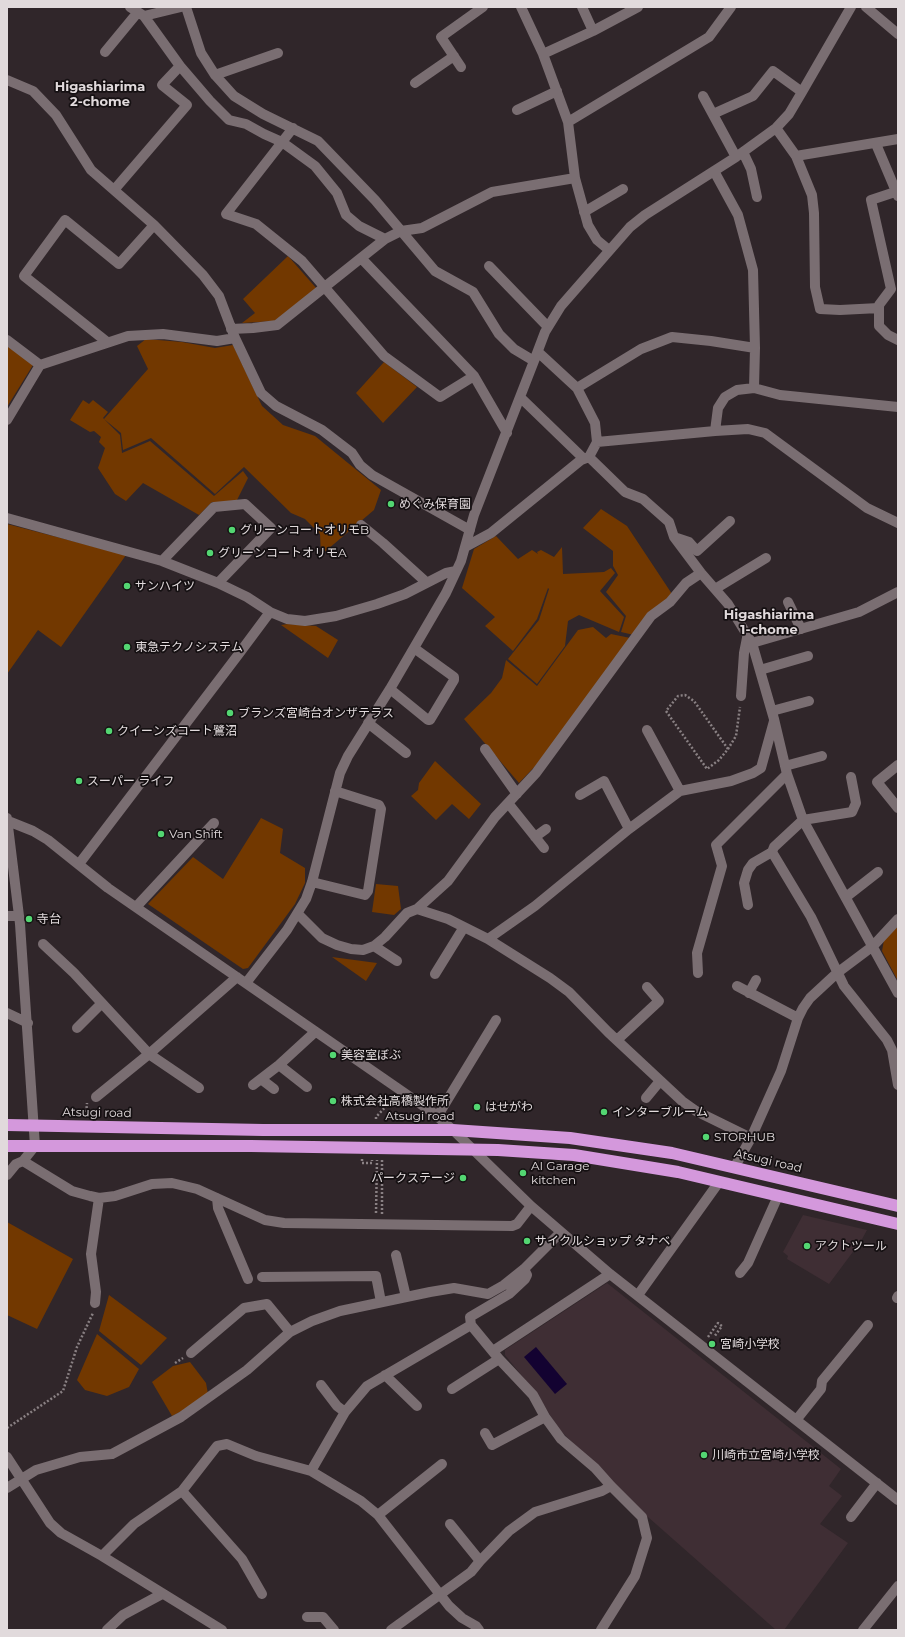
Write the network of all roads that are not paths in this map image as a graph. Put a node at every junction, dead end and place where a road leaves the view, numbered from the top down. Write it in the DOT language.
graph roads {
  1 [pos="181,7"];
  2 [pos="186,7"];
  3 [pos="483,7"];
  4 [pos="521,7"];
  5 [pos="582,7"];
  6 [pos="638,7"];
  7 [pos="731,7"];
  8 [pos="850,7"];
  9 [pos="866,7"];
  10 [pos="137,12"];
  11 [pos="593,31"];
  12 [pos="898,34"];
  13 [pos="105,52"];
  14 [pos="278,52"];
  15 [pos="543,54"];
  16 [pos="454,56"];
  17 [pos="180,66"];
  18 [pos="461,66"];
  19 [pos="215,75"];
  20 [pos="7,80"];
  21 [pos="415,83"];
  22 [pos="557,91"];
  23 [pos="802,92"];
  24 [pos="703,96"];
  25 [pos="517,110"];
  26 [pos="712,114"];
  27 [pos="568,122"];
  28 [pos="292,128"];
  29 [pos="776,128"];
  30 [pos="898,139"];
  31 [pos="282,142"];
  32 [pos="876,144"];
  33 [pos="739,155"];
  34 [pos="796,156"];
  35 [pos="714,171"];
  36 [pos="575,178"];
  37 [pos="623,189"];
  38 [pos="114,190"];
  39 [pos="897,194"];
  40 [pos="757,197"];
  41 [pos="584,212"];
  42 [pos="154,225"];
  43 [pos="401,231"];
  44 [pos="385,239"];
  45 [pos="609,250"];
  46 [pos="361,258"];
  47 [pos="489,266"];
  48 [pos="325,288"];
  49 [pos="894,291"];
  50 [pos="879,308"];
  51 [pos="548,327"];
  52 [pos="233,333"];
  53 [pos="7,340"];
  54 [pos="898,340"];
  55 [pos="107,342"];
  56 [pos="755,348"];
  57 [pos="536,356"];
  58 [pos="40,364"];
  59 [pos="474,376"];
  60 [pos="577,388"];
  61 [pos="754,388"];
  62 [pos="521,398"];
  63 [pos="898,407"];
  64 [pos="7,420"];
  65 [pos="715,431"];
  66 [pos="507,433"];
  67 [pos="597,442"];
  68 [pos="587,458"];
  69 [pos="7,518"];
  70 [pos="730,521"];
  71 [pos="898,523"];
  72 [pos="361,525"];
  73 [pos="470,530"];
  74 [pos="674,537"];
  75 [pos="465,547"];
  76 [pos="766,558"];
  77 [pos="162,562"];
  78 [pos="456,571"];
  79 [pos="701,573"];
  80 [pos="426,582"];
  81 [pos="218,583"];
  82 [pos="715,589"];
  83 [pos="898,592"];
  84 [pos="788,602"];
  85 [pos="270,612"];
  86 [pos="801,629"];
  87 [pos="750,641"];
  88 [pos="414,648"];
  89 [pos="808,656"];
  90 [pos="760,670"];
  91 [pos="390,689"];
  92 [pos="741,696"];
  93 [pos="809,701"];
  94 [pos="773,715"];
  95 [pos="368,723"];
  96 [pos="647,730"];
  97 [pos="485,749"];
  98 [pos="406,753"];
  99 [pos="822,756"];
  100 [pos="898,765"];
  101 [pos="786,770"];
  102 [pos="851,777"];
  103 [pos="335,791"];
  104 [pos="680,791"];
  105 [pos="517,794"];
  106 [pos="580,795"];
  107 [pos="508,803"];
  108 [pos="898,808"];
  109 [pos="8,820"];
  110 [pos="804,820"];
  111 [pos="214,823"];
  112 [pos="546,829"];
  113 [pos="628,829"];
  114 [pos="535,836"];
  115 [pos="544,848"];
  116 [pos="772,852"];
  117 [pos="79,864"];
  118 [pos="11,868"];
  119 [pos="878,872"];
  120 [pos="312,882"];
  121 [pos="846,897"];
  122 [pos="748,905"];
  123 [pos="136,907"];
  124 [pos="417,909"];
  125 [pos="298,914"];
  126 [pos="7,916"];
  127 [pos="19,916"];
  128 [pos="898,919"];
  129 [pos="464,927"];
  130 [pos="488,939"];
  131 [pos="43,944"];
  132 [pos="374,946"];
  133 [pos="873,946"];
  134 [pos="397,961"];
  135 [pos="837,972"];
  136 [pos="698,973"];
  137 [pos="435,974"];
  138 [pos="237,977"];
  139 [pos="756,980"];
  140 [pos="246,983"];
  141 [pos="737,986"];
  142 [pos="647,987"];
  143 [pos="749,993"];
  144 [pos="898,993"];
  145 [pos="102,1003"];
  146 [pos="7,1013"];
  147 [pos="798,1018"];
  148 [pos="496,1020"];
  149 [pos="28,1023"];
  150 [pos="77,1028"];
  151 [pos="315,1032"];
  152 [pos="617,1040"];
  153 [pos="149,1054"];
  154 [pos="279,1065"];
  155 [pos="660,1081"];
  156 [pos="898,1085"];
  157 [pos="307,1087"];
  158 [pos="199,1088"];
  159 [pos="274,1089"];
  160 [pos="96,1097"];
  161 [pos="646,1098"];
  162 [pos="437,1117"];
  163 [pos="7,1126"];
  164 [pos="35,1126"];
  165 [pos="453,1130"];
  166 [pos="751,1138"];
  167 [pos="7,1146"];
  168 [pos="35,1146"];
  169 [pos="473,1150"];
  170 [pos="23,1160"];
  171 [pos="734,1168"];
  172 [pos="7,1175"];
  173 [pos="719,1182"];
  174 [pos="778,1196"];
  175 [pos="99,1198"];
  176 [pos="217,1198"];
  177 [pos="531,1206"];
  178 [pos="898,1206"];
  179 [pos="898,1224"];
  180 [pos="561,1232"];
  181 [pos="396,1255"];
  182 [pos="748,1263"];
  183 [pos="758,1268"];
  184 [pos="524,1269"];
  185 [pos="740,1273"];
  186 [pos="610,1274"];
  187 [pos="262,1277"];
  188 [pos="248,1279"];
  189 [pos="638,1295"];
  190 [pos="406,1297"];
  191 [pos="381,1302"];
  192 [pos="95,1303"];
  193 [pos="471,1325"];
  194 [pos="868,1325"];
  195 [pos="290,1332"];
  196 [pos="191,1352"];
  197 [pos="496,1355"];
  198 [pos="385,1375"];
  199 [pos="321,1385"];
  200 [pos="452,1389"];
  201 [pos="417,1406"];
  202 [pos="346,1412"];
  203 [pos="544,1417"];
  204 [pos="797,1419"];
  205 [pos="485,1432"];
  206 [pos="7,1457"];
  207 [pos="442,1464"];
  208 [pos="311,1471"];
  209 [pos="22,1480"];
  210 [pos="877,1483"];
  211 [pos="611,1486"];
  212 [pos="7,1488"];
  213 [pos="182,1491"];
  214 [pos="898,1500"];
  215 [pos="378,1515"];
  216 [pos="851,1517"];
  217 [pos="450,1524"];
  218 [pos="102,1556"];
  219 [pos="480,1561"];
  220 [pos="898,1586"];
  221 [pos="162,1594"];
  222 [pos="262,1594"];
  223 [pos="441,1594"];
  224 [pos="307,1616"];
  225 [pos="107,1630"];
  226 [pos="221,1630"];
  227 [pos="334,1630"];
  228 [pos="391,1630"];
  229 [pos="479,1630"];
  230 [pos="601,1630"];
  231 [pos="863,1630"];
  1 -- 10 [label="street"];
  2 -- 19 [label="street"];
  3 -- 16 [label="street"];
  4 -- 15 [label="street"];
  5 -- 11 [label="street"];
  6 -- 11 [label="street"];
  7 -- 27 [label="street"];
  8 -- 23 [label="street"];
  9 -- 12 [label="street"];
  10 -- 13 [label="street"];
  10 -- 17 [label="street"];
  11 -- 15 [label="street"];
  14 -- 19 [label="street"];
  15 -- 22 [label="street"];
  16 -- 18 [label="street"];
  16 -- 21 [label="street"];
  17 -- 31 [label="street"];
  17 -- 38 [label="street"];
  19 -- 28 [label="street"];
  20 -- 38 [label="street"];
  22 -- 25 [label="street"];
  22 -- 27 [label="street"];
  23 -- 26 [label="street"];
  23 -- 29 [label="street"];
  24 -- 26 [label="street"];
  26 -- 33 [label="street"];
  27 -- 36 [label="street"];
  28 -- 31 [label="street"];
  28 -- 43 [label="street"];
  29 -- 33 [label="street"];
  29 -- 34 [label="street"];
  30 -- 32 [label="street"];
  31 -- 44 [label="street"];
  31 -- 48 [label="street"];
  32 -- 34 [label="street"];
  32 -- 39 [label="street"];
  33 -- 35 [label="street"];
  33 -- 40 [label="street"];
  34 -- 50 [label="street"];
  35 -- 45 [label="street"];
  35 -- 56 [label="street"];
  36 -- 41 [label="street"];
  36 -- 43 [label="street"];
  37 -- 41 [label="street"];
  38 -- 42 [label="street"];
  39 -- 49 [label="street"];
  41 -- 45 [label="street"];
  42 -- 52 [label="street"];
  42 -- 55 [label="street"];
  43 -- 44 [label="street"];
  43 -- 57 [label="street"];
  44 -- 46 [label="street"];
  45 -- 51 [label="street"];
  46 -- 48 [label="street"];
  46 -- 59 [label="street"];
  47 -- 51 [label="street"];
  48 -- 52 [label="street"];
  48 -- 59 [label="street"];
  49 -- 50 [label="street"];
  50 -- 54 [label="street"];
  51 -- 57 [label="street"];
  52 -- 55 [label="street"];
  52 -- 73 [label="street"];
  53 -- 58 [label="street"];
  55 -- 58 [label="street"];
  56 -- 60 [label="street"];
  56 -- 61 [label="street"];
  57 -- 60 [label="street"];
  57 -- 62 [label="street"];
  58 -- 64 [label="street"];
  59 -- 66 [label="street"];
  60 -- 67 [label="street"];
  61 -- 63 [label="street"];
  61 -- 65 [label="street"];
  62 -- 66 [label="street"];
  62 -- 68 [label="street"];
  65 -- 67 [label="street"];
  65 -- 71 [label="street"];
  66 -- 73 [label="street"];
  67 -- 68 [label="street"];
  68 -- 74 [label="street"];
  68 -- 75 [label="street"];
  69 -- 77 [label="street"];
  70 -- 74 [label="street"];
  72 -- 80 [label="street"];
  73 -- 75 [label="street"];
  74 -- 79 [label="street"];
  75 -- 78 [label="street"];
  76 -- 82 [label="street"];
  77 -- 81 [label="street"];
  77 -- 81 [label="street"];
  78 -- 80 [label="street"];
  78 -- 88 [label="street"];
  79 -- 82 [label="street"];
  79 -- 105 [label="street"];
  80 -- 85 [label="street"];
  81 -- 85 [label="street"];
  82 -- 87 [label="street"];
  83 -- 86 [label="street"];
  84 -- 86 [label="street"];
  85 -- 117 [label="street"];
  86 -- 87 [label="street"];
  87 -- 90 [label="street"];
  87 -- 92 [label="street"];
  88 -- 91 [label="street"];
  88 -- 91 [label="street"];
  89 -- 90 [label="street"];
  90 -- 94 [label="street"];
  91 -- 95 [label="street"];
  93 -- 94 [label="street"];
  94 -- 101 [label="street"];
  94 -- 104 [label="street"];
  95 -- 98 [label="street"];
  95 -- 103 [label="street"];
  96 -- 104 [label="street"];
  97 -- 105 [label="street"];
  99 -- 101 [label="street"];
  100 -- 108 [label="street"];
  101 -- 110 [label="street"];
  101 -- 136 [label="street"];
  102 -- 110 [label="street"];
  103 -- 120 [label="street"];
  103 -- 120 [label="street"];
  104 -- 113 [label="street"];
  105 -- 107 [label="street"];
  106 -- 113 [label="street"];
  107 -- 114 [label="street"];
  107 -- 124 [label="street"];
  109 -- 117 [label="street"];
  109 -- 118 [label="street"];
  110 -- 116 [label="street"];
  110 -- 121 [label="street"];
  111 -- 123 [label="street"];
  112 -- 114 [label="street"];
  113 -- 130 [label="street"];
  114 -- 115 [label="street"];
  116 -- 122 [label="street"];
  116 -- 135 [label="street"];
  117 -- 123 [label="street"];
  118 -- 127 [label="street"];
  119 -- 121 [label="street"];
  120 -- 125 [label="street"];
  121 -- 133 [label="street"];
  123 -- 138 [label="street"];
  124 -- 129 [label="street"];
  124 -- 132 [label="street"];
  125 -- 132 [label="street"];
  125 -- 140 [label="street"];
  126 -- 127 [label="street"];
  127 -- 149 [label="street"];
  128 -- 133 [label="street"];
  129 -- 130 [label="street"];
  129 -- 137 [label="street"];
  130 -- 152 [label="street"];
  131 -- 145 [label="street"];
  132 -- 134 [label="street"];
  133 -- 135 [label="street"];
  133 -- 144 [label="street"];
  135 -- 147 [label="street"];
  135 -- 156 [label="street"];
  138 -- 140 [label="street"];
  138 -- 153 [label="street"];
  139 -- 143 [label="street"];
  140 -- 151 [label="street"];
  141 -- 143 [label="street"];
  142 -- 152 [label="street"];
  143 -- 147 [label="street"];
  145 -- 150 [label="street"];
  145 -- 153 [label="street"];
  146 -- 149 [label="street"];
  147 -- 166 [label="street"];
  148 -- 162 [label="street"];
  149 -- 164 [label="street"];
  151 -- 154 [label="street"];
  151 -- 162 [label="street"];
  152 -- 155 [label="street"];
  153 -- 158 [label="street"];
  153 -- 160 [label="street"];
  154 -- 157 [label="street"];
  154 -- 159 [label="street"];
  155 -- 161 [label="street"];
  155 -- 166 [label="street"];
  162 -- 165 [label="street"];
  163 -- 164 [label="highway, Atsugi road"];
  164 -- 165 [label="highway, Atsugi road"];
  164 -- 168 [label="street"];
  165 -- 169 [label="street"];
  165 -- 171 [label="highway, Atsugi road"];
  166 -- 171 [label="street"];
  167 -- 168 [label="highway"];
  168 -- 169 [label="highway"];
  168 -- 170 [label="street"];
  169 -- 173 [label="highway"];
  169 -- 177 [label="street"];
  170 -- 172 [label="street"];
  170 -- 175 [label="street"];
  171 -- 178 [label="highway, Atsugi road"];
  173 -- 174 [label="highway"];
  173 -- 189 [label="street"];
  174 -- 179 [label="highway"];
  174 -- 182 [label="street"];
  175 -- 176 [label="street"];
  175 -- 192 [label="street"];
  176 -- 177 [label="street"];
  176 -- 188 [label="street"];
  177 -- 180 [label="street"];
  180 -- 184 [label="street"];
  180 -- 186 [label="street"];
  181 -- 190 [label="street"];
  182 -- 183 [label="street"];
  182 -- 185 [label="street"];
  184 -- 190 [label="street"];
  184 -- 193 [label="street"];
  186 -- 189 [label="street"];
  186 -- 197 [label="street"];
  187 -- 191 [label="street"];
  189 -- 204 [label="street"];
  190 -- 191 [label="street"];
  191 -- 195 [label="street"];
  193 -- 197 [label="street"];
  193 -- 198 [label="street"];
  194 -- 204 [label="street"];
  195 -- 196 [label="street"];
  195 -- 209 [label="street"];
  197 -- 200 [label="street"];
  197 -- 203 [label="street"];
  198 -- 201 [label="street"];
  198 -- 202 [label="street"];
  199 -- 202 [label="street"];
  202 -- 208 [label="street"];
  203 -- 205 [label="street"];
  203 -- 211 [label="street"];
  204 -- 210 [label="street"];
  206 -- 209 [label="street"];
  207 -- 215 [label="street"];
  208 -- 213 [label="street"];
  208 -- 215 [label="street"];
  209 -- 212 [label="street"];
  209 -- 218 [label="street"];
  210 -- 214 [label="street"];
  210 -- 216 [label="street"];
  211 -- 219 [label="street"];
  211 -- 230 [label="street"];
  213 -- 218 [label="street"];
  213 -- 222 [label="street"];
  215 -- 223 [label="street"];
  217 -- 219 [label="street"];
  218 -- 221 [label="street"];
  219 -- 223 [label="street"];
  220 -- 231 [label="street"];
  221 -- 225 [label="street"];
  221 -- 226 [label="street"];
  223 -- 228 [label="street"];
  223 -- 229 [label="street"];
  224 -- 227 [label="street"];
}
